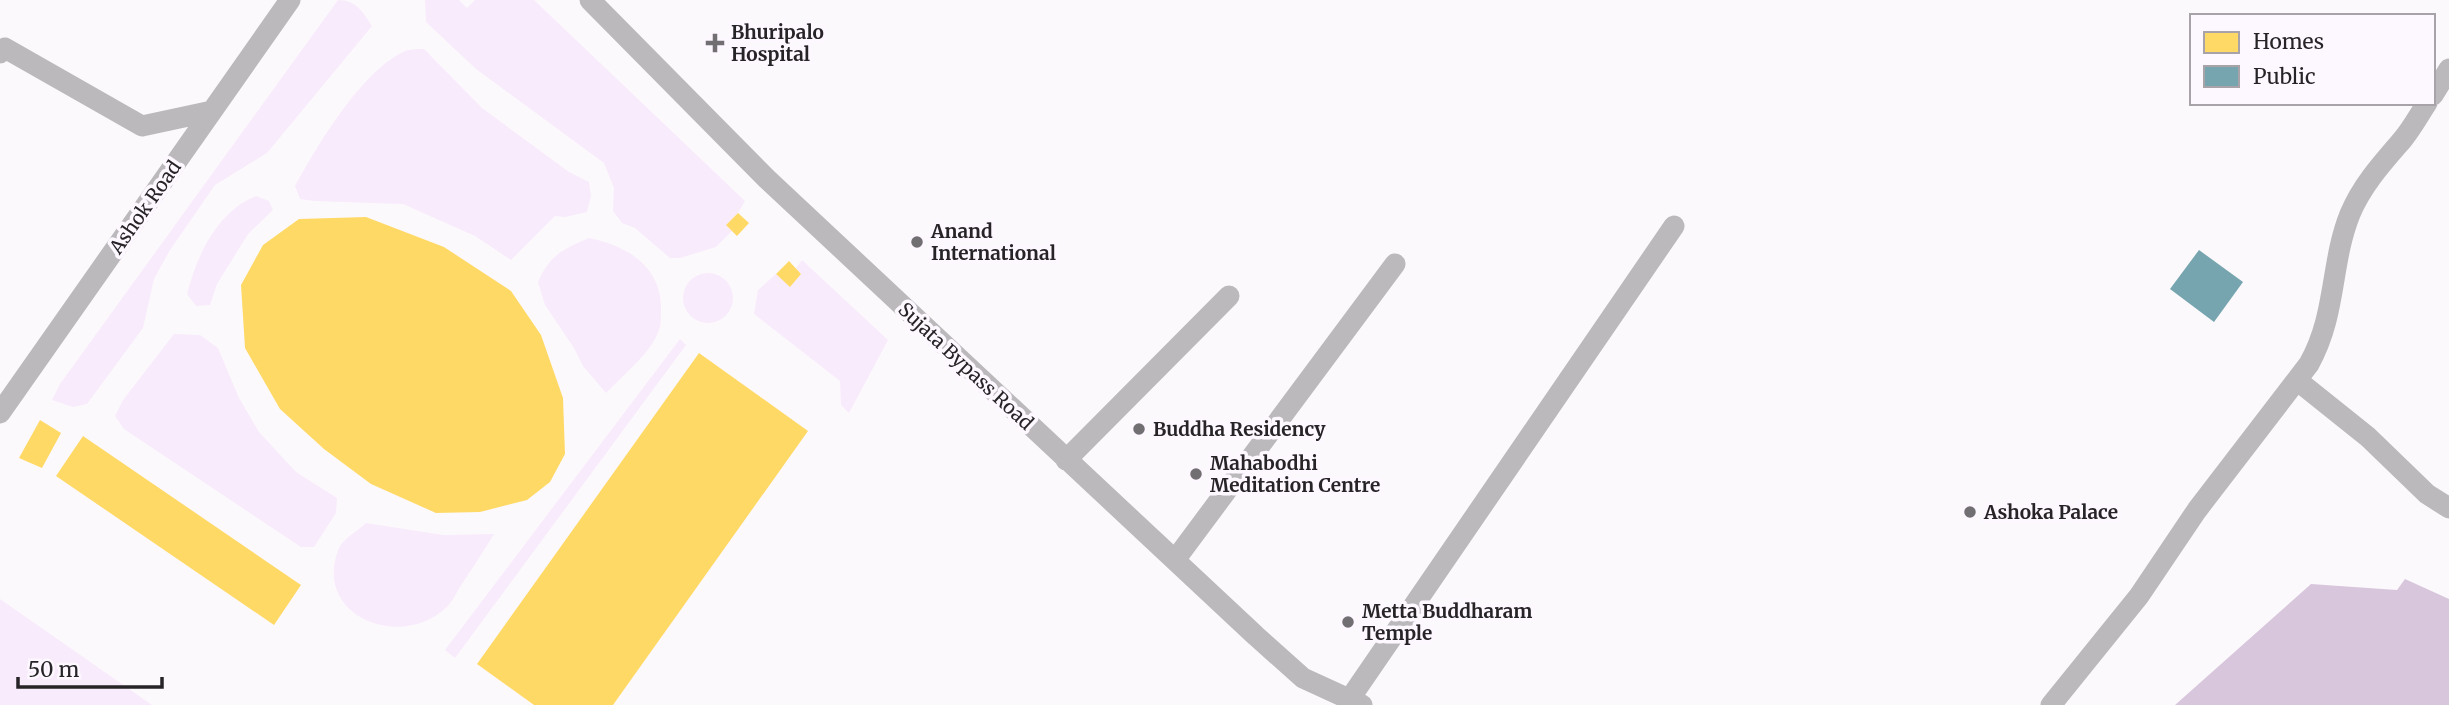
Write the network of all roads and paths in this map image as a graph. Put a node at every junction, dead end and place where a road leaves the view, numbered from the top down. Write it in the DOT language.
graph roads {
  1 [pos="290,0"];
  2 [pos="590,0"];
  3 [pos="0,53"];
  4 [pos="2449,69"];
  5 [pos="2435,91"];
  6 [pos="2426,105"];
  7 [pos="212,111"];
  8 [pos="1674,226"];
  9 [pos="1395,264"];
  10 [pos="1229,296"];
  11 [pos="2298,381"];
  12 [pos="0,413"];
  13 [pos="1066,460"];
  14 [pos="2449,508"];
  15 [pos="1175,560"];
  16 [pos="1356,703"];
  17 [pos="2051,705"];
  1 -- 7 [label="street, Ashok Road"];
  2 -- 13 [label="street, Sujata Bypass Road"];
  3 -- 7 [label="street"];
  4 -- 5 [label="street"];
  6 -- 11 [label="street"];
  7 -- 12 [label="street, Ashok Road"];
  8 -- 16 [label="street"];
  9 -- 15 [label="street"];
  10 -- 13 [label="street"];
  11 -- 14 [label="street"];
  11 -- 17 [label="street"];
  13 -- 15 [label="street, Sujata Bypass Road"];
  15 -- 16 [label="street, Sujata Bypass Road"];
}
